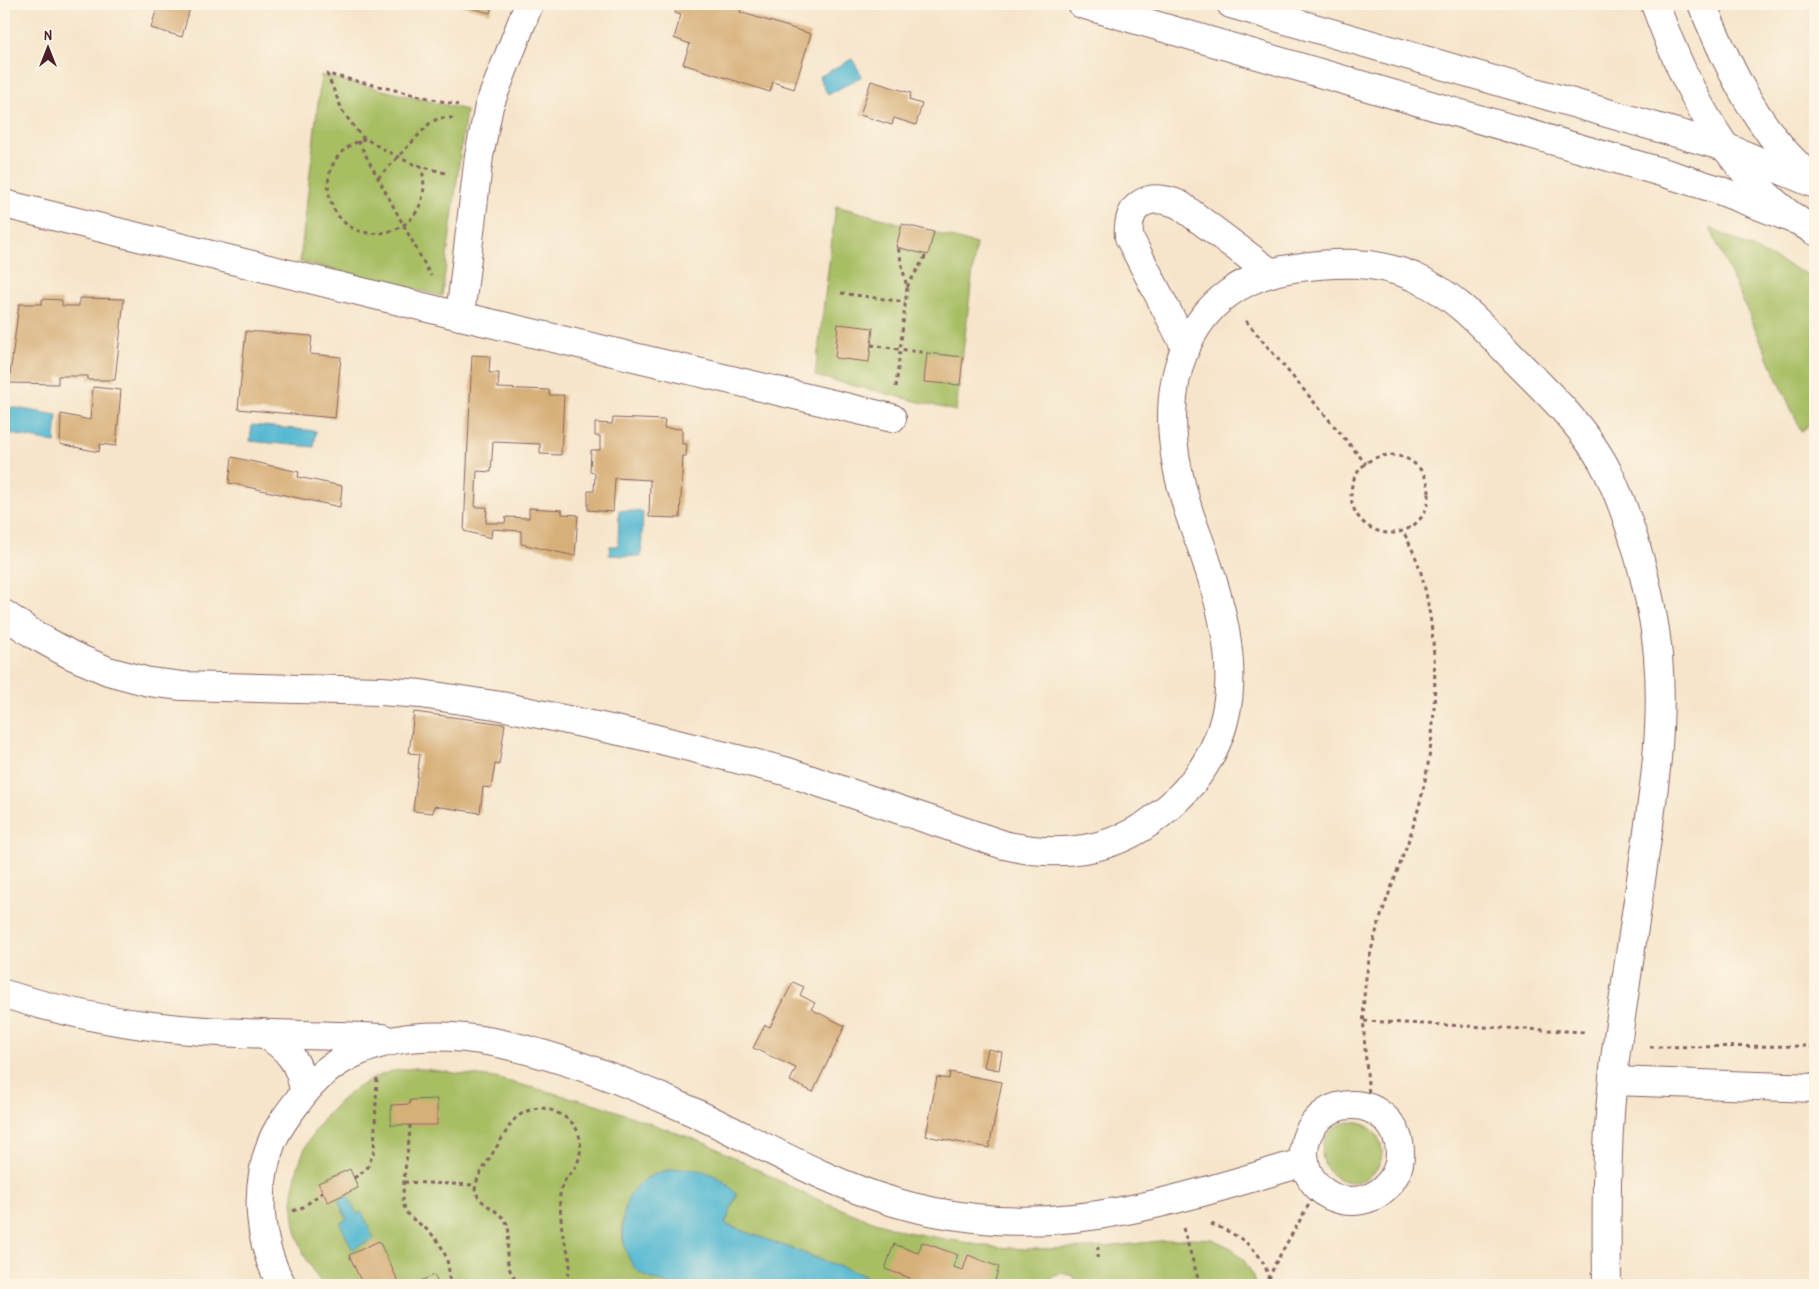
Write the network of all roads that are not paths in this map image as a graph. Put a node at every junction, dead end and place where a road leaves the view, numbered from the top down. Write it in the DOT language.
graph roads {
  1 [pos="529,4"];
  2 [pos="1082,4"];
  3 [pos="1231,4"];
  4 [pos="1655,4"];
  5 [pos="1702,4"];
  6 [pos="1725,147"];
  7 [pos="1815,182"];
  8 [pos="4,204"];
  9 [pos="1806,225"];
  10 [pos="1271,273"];
  11 [pos="456,315"];
  12 [pos="1186,348"];
  13 [pos="892,418"];
  14 [pos="4,614"];
  15 [pos="4,994"];
  16 [pos="263,1033"];
  17 [pos="388,1042"];
  18 [pos="1613,1081"];
  19 [pos="1815,1088"];
  20 [pos="304,1093"];
  21 [pos="1305,1162"];
  22 [pos="282,1285"];
  23 [pos="1607,1285"];
  1 -- 11 [label="street"];
  2 -- 9 [label="street"];
  3 -- 6 [label="street"];
  4 -- 6 [label="street"];
  5 -- 7 [label="street"];
  6 -- 7 [label="street"];
  6 -- 9 [label="street"];
  8 -- 11 [label="street"];
  10 -- 12 [label="street"];
  10 -- 12 [label="street"];
  10 -- 18 [label="street"];
  11 -- 13 [label="street"];
  12 -- 14 [label="street"];
  15 -- 16 [label="street"];
  16 -- 17 [label="street"];
  16 -- 20 [label="street"];
  17 -- 20 [label="street"];
  17 -- 21 [label="street"];
  18 -- 19 [label="street"];
  18 -- 23 [label="street"];
  20 -- 22 [label="street"];
  21 -- 21 [label="street"];
}
